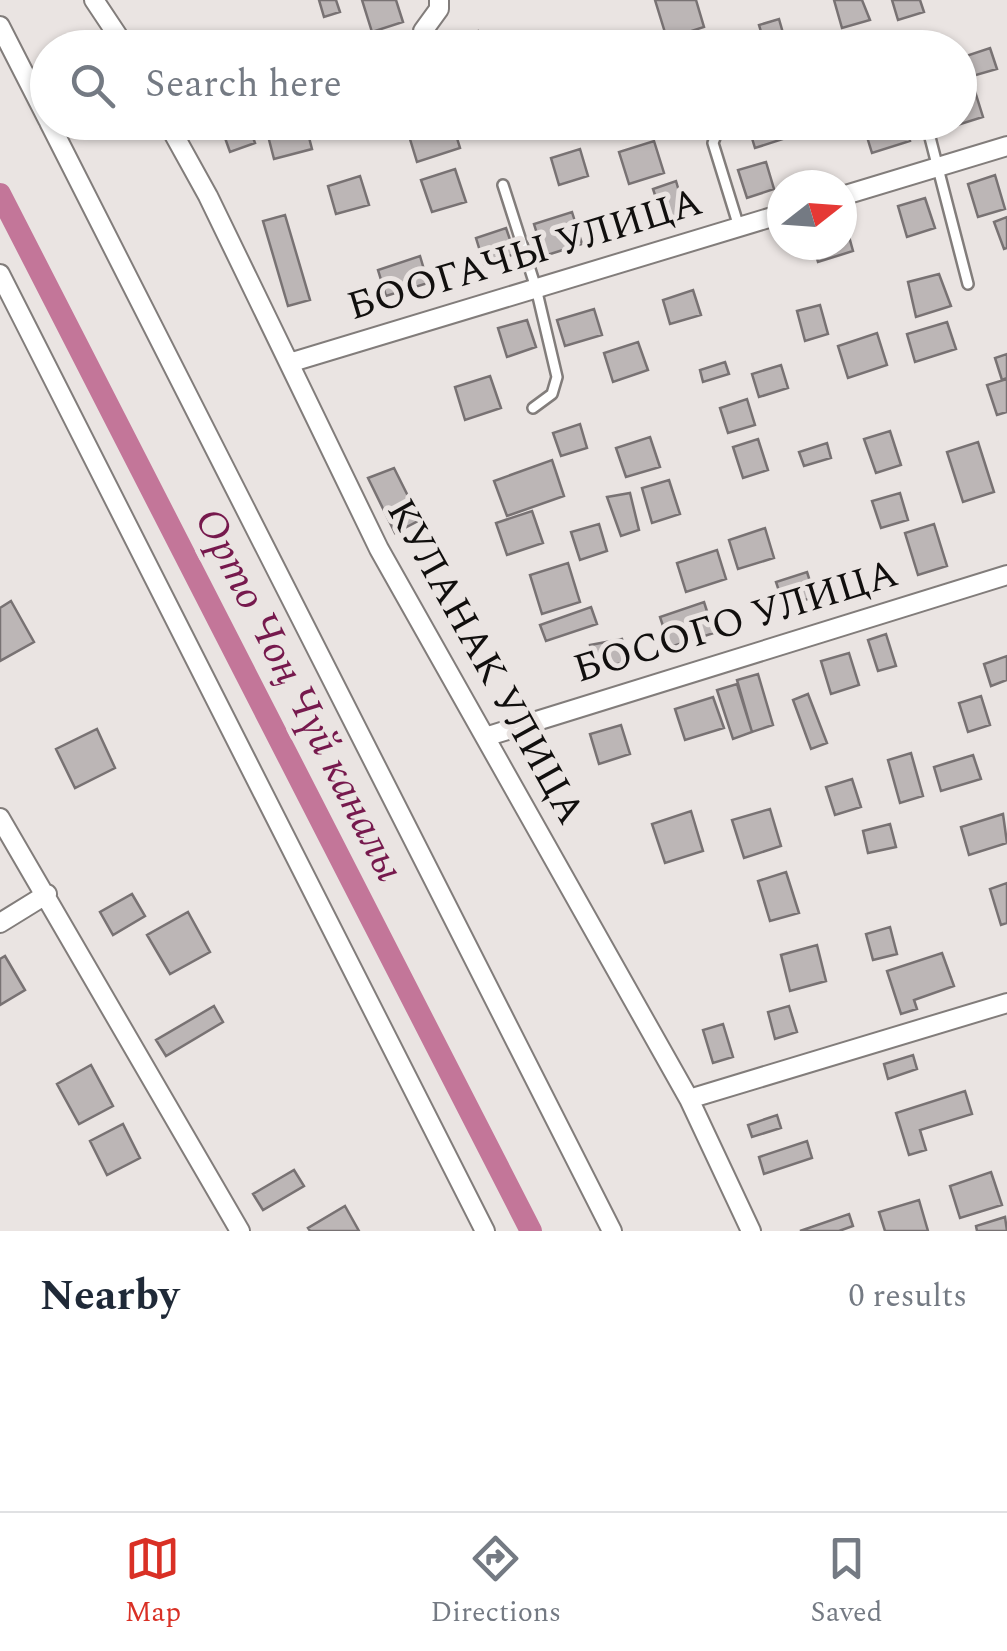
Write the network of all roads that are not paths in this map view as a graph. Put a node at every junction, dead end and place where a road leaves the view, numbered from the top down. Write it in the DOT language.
graph roads {
  1 [pos="94,0"];
  2 [pos="440,0"];
  3 [pos="0,26"];
  4 [pos="114,30"];
  5 [pos="423,30"];
  6 [pos="30,85"];
  7 [pos="58,140"];
  8 [pos="177,140"];
  9 [pos="714,140"];
  10 [pos="930,140"];
  11 [pos="1007,146"];
  12 [pos="937,168"];
  13 [pos="502,185"];
  14 [pos="857,192"];
  15 [pos="767,219"];
  16 [pos="739,227"];
  17 [pos="0,274"];
  18 [pos="968,284"];
  19 [pos="536,288"];
  20 [pos="289,363"];
  21 [pos="533,408"];
  22 [pos="1007,574"];
  23 [pos="486,737"];
  24 [pos="0,818"];
  25 [pos="47,894"];
  26 [pos="0,923"];
  27 [pos="1007,1003"];
  28 [pos="689,1099"];
  29 [pos="240,1231"];
  30 [pos="485,1231"];
  31 [pos="612,1231"];
  32 [pos="751,1231"];
  1 -- 4 [label="street"];
  2 -- 5 [label="street"];
  3 -- 6 [label="street"];
  7 -- 31 [label="street"];
  8 -- 20 [label="street, КУЛАНАК УЛИЦА"];
  9 -- 16 [label="lane"];
  10 -- 12 [label="lane"];
  11 -- 12 [label="street"];
  12 -- 14 [label="street"];
  12 -- 18 [label="lane"];
  13 -- 19 [label="lane"];
  15 -- 16 [label="street, БООГАЧЫ УЛИЦА"];
  16 -- 19 [label="street, БООГАЧЫ УЛИЦА"];
  17 -- 30 [label="street"];
  19 -- 20 [label="street, БООГАЧЫ УЛИЦА"];
  19 -- 21 [label="lane"];
  20 -- 23 [label="street, КУЛАНАК УЛИЦА"];
  22 -- 23 [label="street, БОСОГО УЛИЦА"];
  23 -- 28 [label="street, КУЛАНАК УЛИЦА"];
  24 -- 25 [label="street"];
  25 -- 26 [label="street"];
  25 -- 29 [label="street"];
  27 -- 28 [label="street"];
  28 -- 32 [label="street, КУЛАНАК УЛИЦА"];
}
